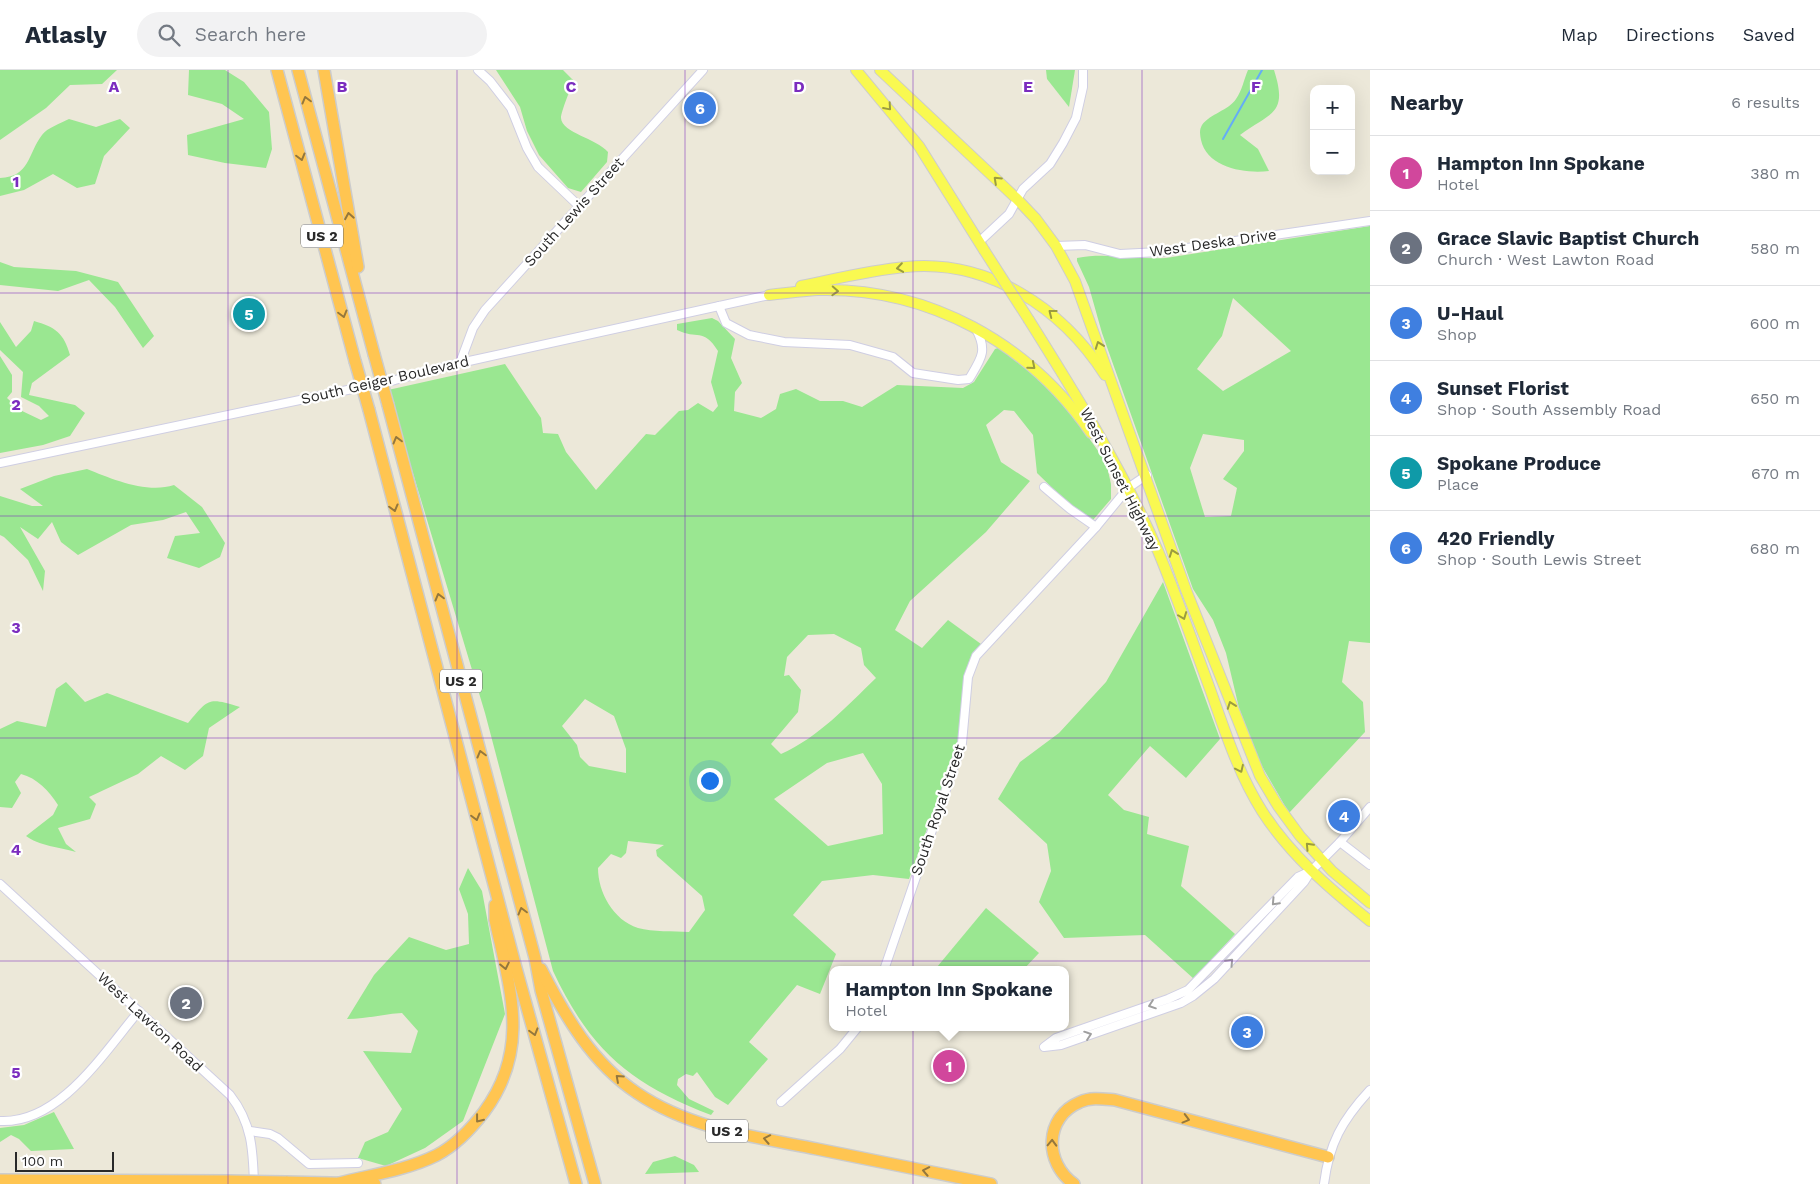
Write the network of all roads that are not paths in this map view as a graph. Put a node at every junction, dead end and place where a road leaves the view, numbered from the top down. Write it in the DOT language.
graph roads {
  1 [pos="276,70"];
  2 [pos="298,70"];
  3 [pos="324,70"];
  4 [pos="478,70"];
  5 [pos="703,70"];
  6 [pos="856,70"];
  7 [pos="880,70"];
  8 [pos="1083,70"];
  9 [pos="1017,199"];
  10 [pos="580,207"];
  11 [pos="1370,221"];
  12 [pos="982,246"];
  13 [pos="1056,246"];
  14 [pos="769,295"];
  15 [pos="719,306"];
  16 [pos="364,316"];
  17 [pos="975,329"];
  18 [pos="1005,345"];
  19 [pos="984,350"];
  20 [pos="460,363"];
  21 [pos="1116,391"];
  22 [pos="0,463"];
  23 [pos="1147,475"];
  24 [pos="1121,476"];
  25 [pos="1044,487"];
  26 [pos="1128,488"];
  27 [pos="1096,527"];
  28 [pos="1370,807"];
  29 [pos="1340,842"];
  30 [pos="1322,859"];
  31 [pos="1370,865"];
  32 [pos="1311,871"];
  33 [pos="0,884"];
  34 [pos="494,884"];
  35 [pos="1370,903"];
  36 [pos="1370,922"];
  37 [pos="535,958"];
  38 [pos="885,966"];
  39 [pos="139,1011"];
  40 [pos="855,1031"];
  41 [pos="1370,1090"];
  42 [pos="781,1102"];
  43 [pos="0,1121"];
  44 [pos="250,1131"];
  45 [pos="1328,1157"];
  46 [pos="358,1163"];
  47 [pos="0,1180"];
  48 [pos="339,1183"];
  49 [pos="254,1184"];
  50 [pos="375,1184"];
  51 [pos="576,1184"];
  52 [pos="595,1184"];
  53 [pos="991,1184"];
  54 [pos="1074,1184"];
  55 [pos="1324,1184"];
  1 -- 34 [label="highway, US 2, one-way, bridge"];
  16 -- 2 [label="highway, US 2, one-way"];
  16 -- 3 [label="highway, one-way"];
  4 -- 10 [label="street"];
  5 -- 10 [label="street, South Lewis Street"];
  6 -- 12 [label="main road, West Sunset Highway, one-way"];
  9 -- 7 [label="main road, West Sunset Highway, one-way"];
  8 -- 9 [label="street"];
  9 -- 12 [label="street"];
  9 -- 13 [label="main road, West Sunset Highway"];
  10 -- 20 [label="street, South Lewis Street"];
  11 -- 13 [label="street, West Deska Drive"];
  12 -- 24 [label="main road, West Sunset Highway, bridge"];
  21 -- 13 [label="main road, West Sunset Highway, one-way"];
  14 -- 15 [label="street, South Geiger Boulevard"];
  14 -- 17 [label="main road, one-way"];
  21 -- 14 [label="main road, one-way"];
  15 -- 19 [label="street"];
  15 -- 20 [label="street, South Geiger Boulevard"];
  37 -- 16 [label="highway, US 2, one-way, bridge"];
  17 -- 18 [label="main road"];
  17 -- 19 [label="street"];
  18 -- 19 [label="street"];
  18 -- 24 [label="main road, one-way"];
  20 -- 22 [label="street, South Geiger Boulevard"];
  21 -- 23 [label="main road, West Sunset Highway"];
  23 -- 26 [label="street, South Royal Street"];
  30 -- 23 [label="main road, West Sunset Highway, one-way"];
  24 -- 26 [label="main road, West Sunset Highway"];
  25 -- 27 [label="street"];
  26 -- 27 [label="street, South Royal Street"];
  26 -- 32 [label="main road, West Sunset Highway, one-way"];
  27 -- 38 [label="street, South Royal Street"];
  28 -- 29 [label="street"];
  29 -- 30 [label="street"];
  29 -- 31 [label="street"];
  30 -- 32 [label="street"];
  30 -- 35 [label="main road, West Sunset Highway"];
  32 -- 32 [label="street, one-way"];
  32 -- 36 [label="main road, West Sunset Highway"];
  33 -- 39 [label="street, West Lawton Road"];
  34 -- 48 [label="highway, one-way"];
  34 -- 51 [label="highway, US 2, one-way"];
  37 -- 52 [label="highway, US 2"];
  53 -- 37 [label="highway, US 2, one-way"];
  39 -- 43 [label="street"];
  39 -- 44 [label="street, West Lawton Road"];
  40 -- 42 [label="street"];
  41 -- 45 [label="street"];
  44 -- 46 [label="street"];
  44 -- 49 [label="street, West Lawton Road"];
  54 -- 45 [label="highway, one-way"];
  45 -- 55 [label="street"];
  47 -- 48 [label="highway, bridge"];
  48 -- 50 [label="highway"];
}
